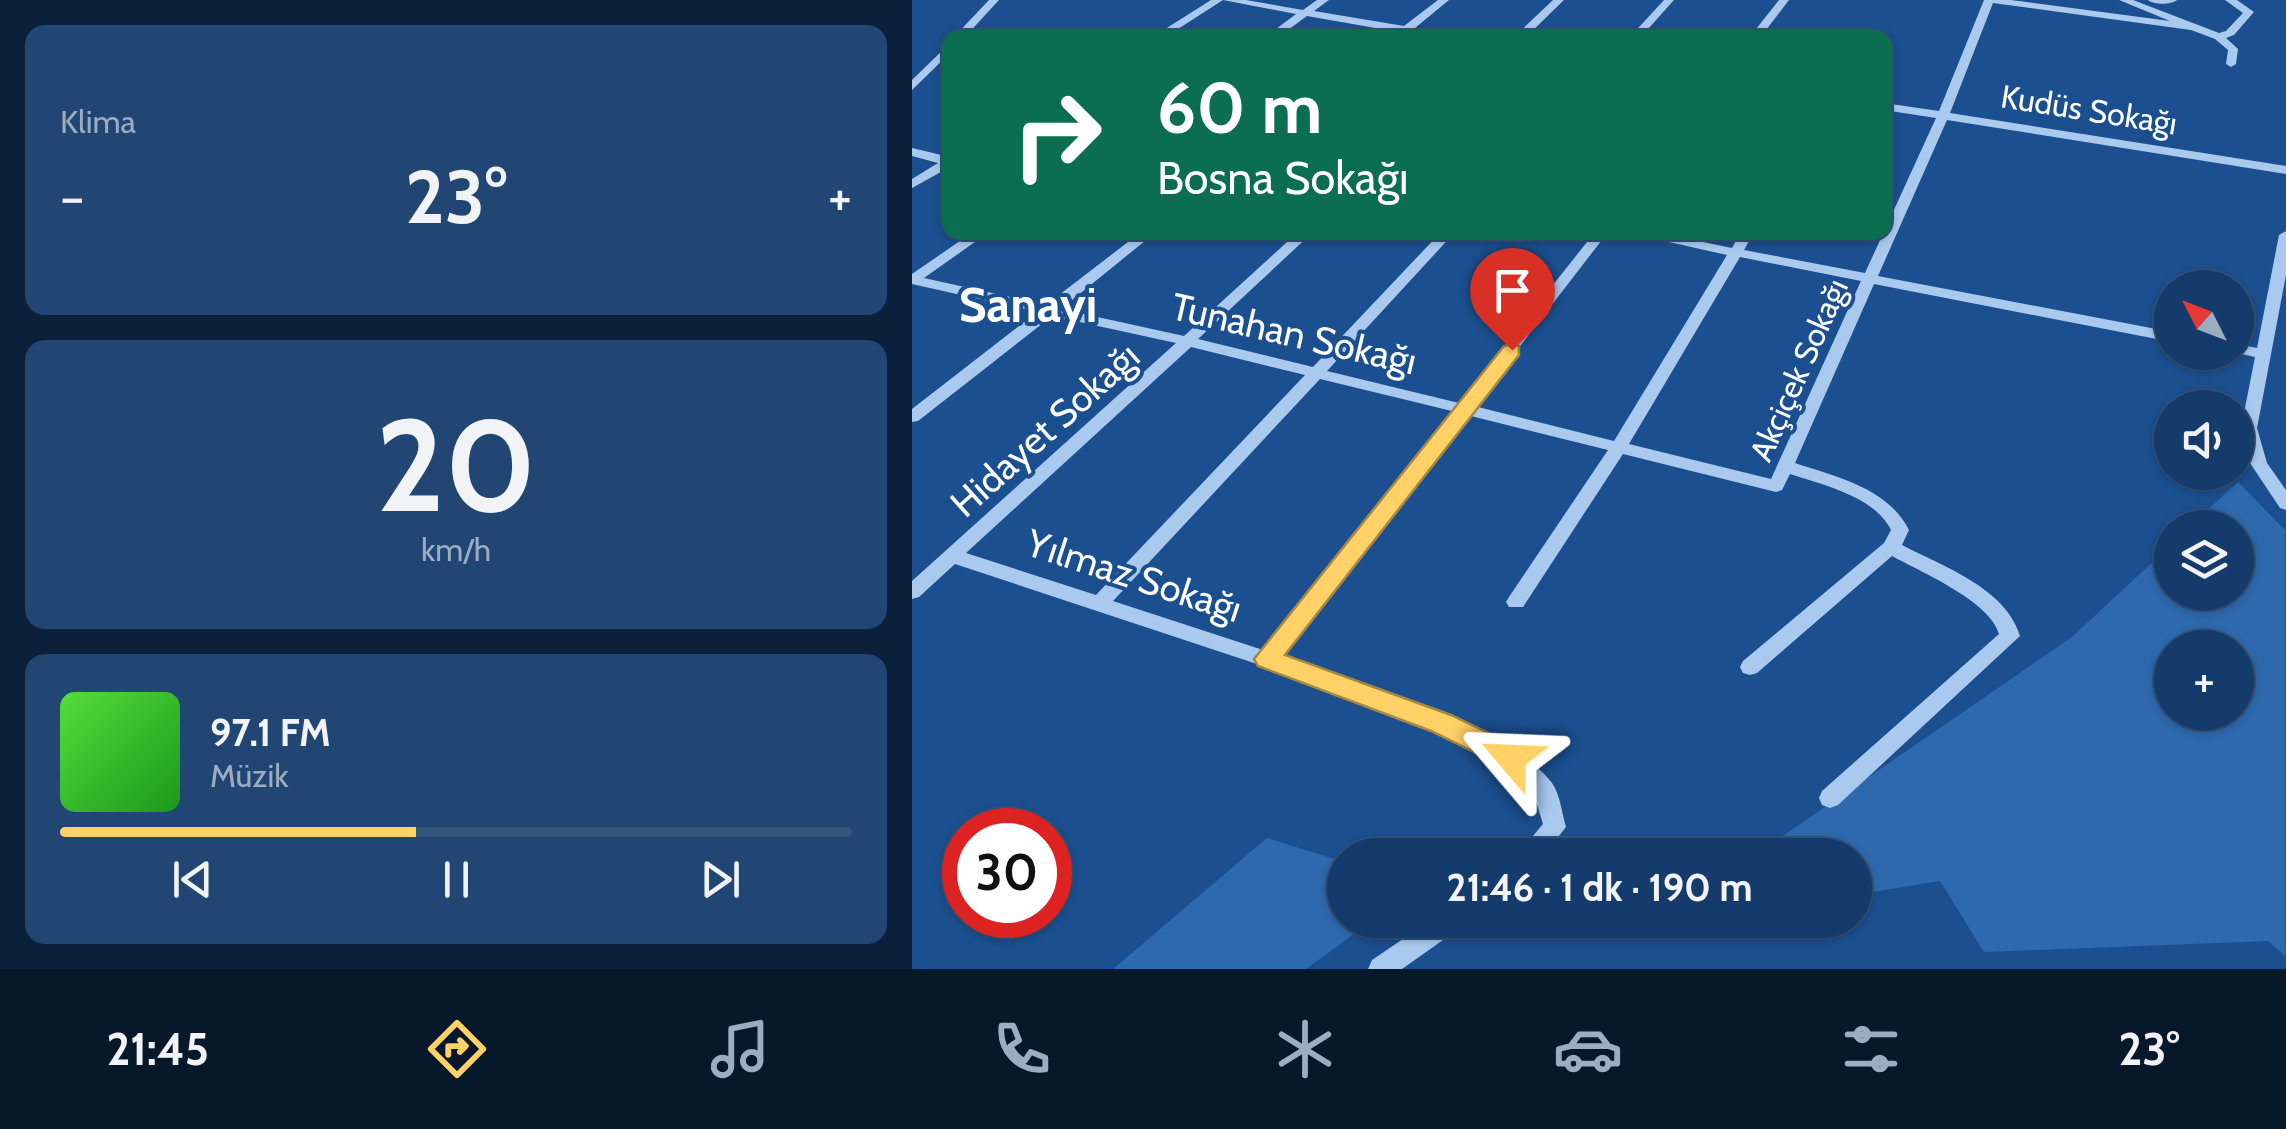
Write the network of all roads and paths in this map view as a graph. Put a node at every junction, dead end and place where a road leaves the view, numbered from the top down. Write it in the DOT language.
graph roads {
  1 [pos="994,0"];
  2 [pos="1218,0"];
  3 [pos="1228,0"];
  4 [pos="1324,0"];
  5 [pos="1444,0"];
  6 [pos="1559,0"];
  7 [pos="1669,0"];
  8 [pos="1784,0"];
  9 [pos="1989,0"];
  10 [pos="2124,0"];
  11 [pos="2153,0"];
  12 [pos="2172,0"];
  13 [pos="2230,0"];
  14 [pos="2257,0"];
  15 [pos="2242,5"];
  16 [pos="1306,12"];
  17 [pos="2189,27"];
  18 [pos="966,30"];
  19 [pos="1169,30"];
  20 [pos="1280,30"];
  21 [pos="1385,30"];
  22 [pos="1407,30"];
  23 [pos="1527,30"];
  24 [pos="1641,30"];
  25 [pos="1760,30"];
  26 [pos="2219,37"];
  27 [pos="942,55"];
  28 [pos="2231,64"];
  29 [pos="912,87"];
  30 [pos="1892,107"];
  31 [pos="1943,115"];
  32 [pos="912,152"];
  33 [pos="942,160"];
  34 [pos="942,166"];
  35 [pos="2286,170"];
  36 [pos="912,184"];
  37 [pos="1892,229"];
  38 [pos="2286,234"];
  39 [pos="970,240"];
  40 [pos="1140,240"];
  41 [pos="1299,240"];
  42 [pos="1442,240"];
  43 [pos="1596,240"];
  44 [pos="1672,240"];
  45 [pos="1743,240"];
  46 [pos="1887,240"];
  47 [pos="1736,252"];
  48 [pos="912,280"];
  49 [pos="1869,280"];
  50 [pos="1046,312"];
  51 [pos="2154,334"];
  52 [pos="1191,342"];
  53 [pos="2254,353"];
  54 [pos="2260,354"];
  55 [pos="1319,372"];
  56 [pos="1466,410"];
  57 [pos="912,417"];
  58 [pos="1617,450"];
  59 [pos="1785,466"];
  60 [pos="1776,486"];
  61 [pos="2286,504"];
  62 [pos="1891,546"];
  63 [pos="952,556"];
  64 [pos="912,592"];
  65 [pos="1516,602"];
  66 [pos="1100,603"];
  67 [pos="1267,659"];
  68 [pos="1750,667"];
  69 [pos="1830,798"];
  70 [pos="1545,838"];
  71 [pos="1425,938"];
  72 [pos="1381,969"];
  1 -- 18 [label="street"];
  2 -- 19 [label="street"];
  3 -- 16 [label="street"];
  4 -- 16 [label="street"];
  5 -- 22 [label="street"];
  6 -- 23 [label="street"];
  7 -- 24 [label="street"];
  8 -- 25 [label="street"];
  9 -- 17 [label="street"];
  9 -- 31 [label="street, Akçiçek Sokağı"];
  10 -- 17 [label="street"];
  11 -- 12 [label="street"];
  13 -- 15 [label="street"];
  14 -- 15 [label="street"];
  15 -- 26 [label="street"];
  16 -- 20 [label="street"];
  16 -- 21 [label="street"];
  17 -- 26 [label="street"];
  26 -- 28 [label="street"];
  27 -- 29 [label="street"];
  30 -- 31 [label="street, Kudüs Sokağı"];
  31 -- 35 [label="street, Kudüs Sokağı"];
  31 -- 37 [label="street, Akçiçek Sokağı"];
  32 -- 33 [label="street"];
  34 -- 36 [label="street"];
  38 -- 54 [label="street"];
  39 -- 48 [label="street"];
  40 -- 50 [label="street"];
  41 -- 52 [label="street, Hidayet Sokağı"];
  42 -- 55 [label="street"];
  43 -- 56 [label="street"];
  44 -- 47 [label="street"];
  45 -- 47 [label="street"];
  46 -- 49 [label="street, Akçiçek Sokağı"];
  47 -- 49 [label="street"];
  47 -- 58 [label="street"];
  48 -- 50 [label="street, Tunahan Sokağı"];
  49 -- 51 [label="street"];
  49 -- 59 [label="street, Akçiçek Sokağı"];
  50 -- 52 [label="street, Tunahan Sokağı"];
  50 -- 57 [label="street"];
  52 -- 55 [label="street, Tunahan Sokağı"];
  52 -- 63 [label="street, Hidayet Sokağı"];
  53 -- 54 [label="street"];
  54 -- 61 [label="street"];
  55 -- 56 [label="street, Tunahan Sokağı"];
  55 -- 66 [label="street"];
  56 -- 58 [label="street, Tunahan Sokağı"];
  56 -- 67 [label="street"];
  58 -- 60 [label="street, Tunahan Sokağı"];
  58 -- 65 [label="street"];
  59 -- 60 [label="street, Akçiçek Sokağı"];
  59 -- 62 [label="street"];
  62 -- 68 [label="street"];
  62 -- 69 [label="street"];
  63 -- 64 [label="street, Hidayet Sokağı"];
  63 -- 66 [label="street, Yılmaz Sokağı"];
  66 -- 67 [label="street, Yılmaz Sokağı"];
  67 -- 70 [label="street, Yılmaz Sokağı"];
  71 -- 72 [label="street"];
}
